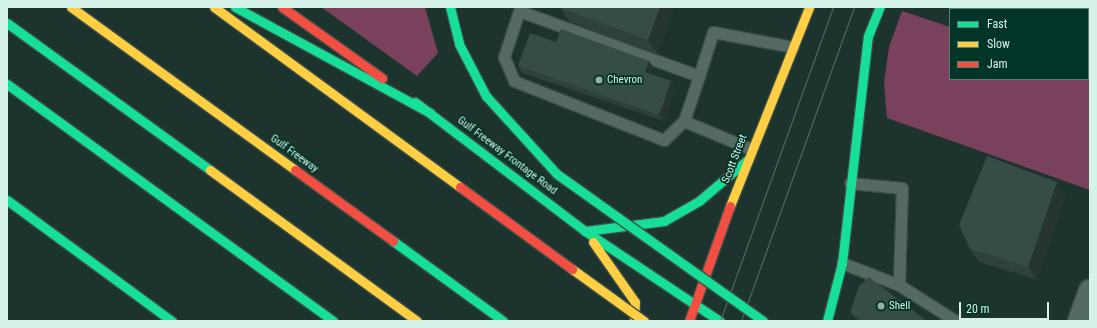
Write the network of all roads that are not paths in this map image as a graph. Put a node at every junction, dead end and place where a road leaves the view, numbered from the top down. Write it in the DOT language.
graph roads {
  1 [pos="72,7"];
  2 [pos="214,7"];
  3 [pos="235,7"];
  4 [pos="282,7"];
  5 [pos="450,7"];
  6 [pos="810,7"];
  7 [pos="880,7"];
  8 [pos="7,23"];
  9 [pos="793,47"];
  10 [pos="699,76"];
  11 [pos="7,84"];
  12 [pos="430,113"];
  13 [pos="684,121"];
  14 [pos="749,154"];
  15 [pos="850,183"];
  16 [pos="7,200"];
  17 [pos="585,231"];
  18 [pos="842,263"];
  19 [pos="898,285"];
  20 [pos="1090,291"];
  21 [pos="695,305"];
  22 [pos="172,321"];
  23 [pos="333,321"];
  24 [pos="418,321"];
  25 [pos="503,321"];
  26 [pos="634,321"];
  27 [pos="644,321"];
  28 [pos="689,321"];
  29 [pos="720,321"];
  30 [pos="763,321"];
  31 [pos="827,321"];
  32 [pos="956,321"];
  33 [pos="1079,321"];
  1 -- 25 [label="main road, Gulf Freeway"];
  2 -- 27 [label="main road, bridge"];
  3 -- 12 [label="main road"];
  4 -- 12 [label="main road, Gulf Freeway Frontage Road"];
  5 -- 30 [label="main road, bridge"];
  6 -- 9 [label="main road, Scott Street"];
  7 -- 15 [label="main road"];
  8 -- 24 [label="main road"];
  9 -- 10 [label="lane"];
  9 -- 14 [label="main road, Scott Street"];
  10 -- 13 [label="lane"];
  10 -- 13 [label="lane"];
  11 -- 23 [label="main road"];
  12 -- 17 [label="main road, Gulf Freeway Frontage Road"];
  13 -- 14 [label="lane"];
  14 -- 17 [label="main road"];
  14 -- 21 [label="main road, Scott Street"];
  15 -- 18 [label="main road"];
  15 -- 19 [label="lane"];
  16 -- 22 [label="main road"];
  17 -- 21 [label="main road, Gulf Freeway Frontage Road"];
  17 -- 26 [label="main road"];
  18 -- 19 [label="lane"];
  18 -- 31 [label="main road"];
  19 -- 32 [label="lane"];
  20 -- 33 [label="street"];
  21 -- 28 [label="main road, Scott Street"];
  21 -- 29 [label="main road, Gulf Freeway Frontage Road"];
}
